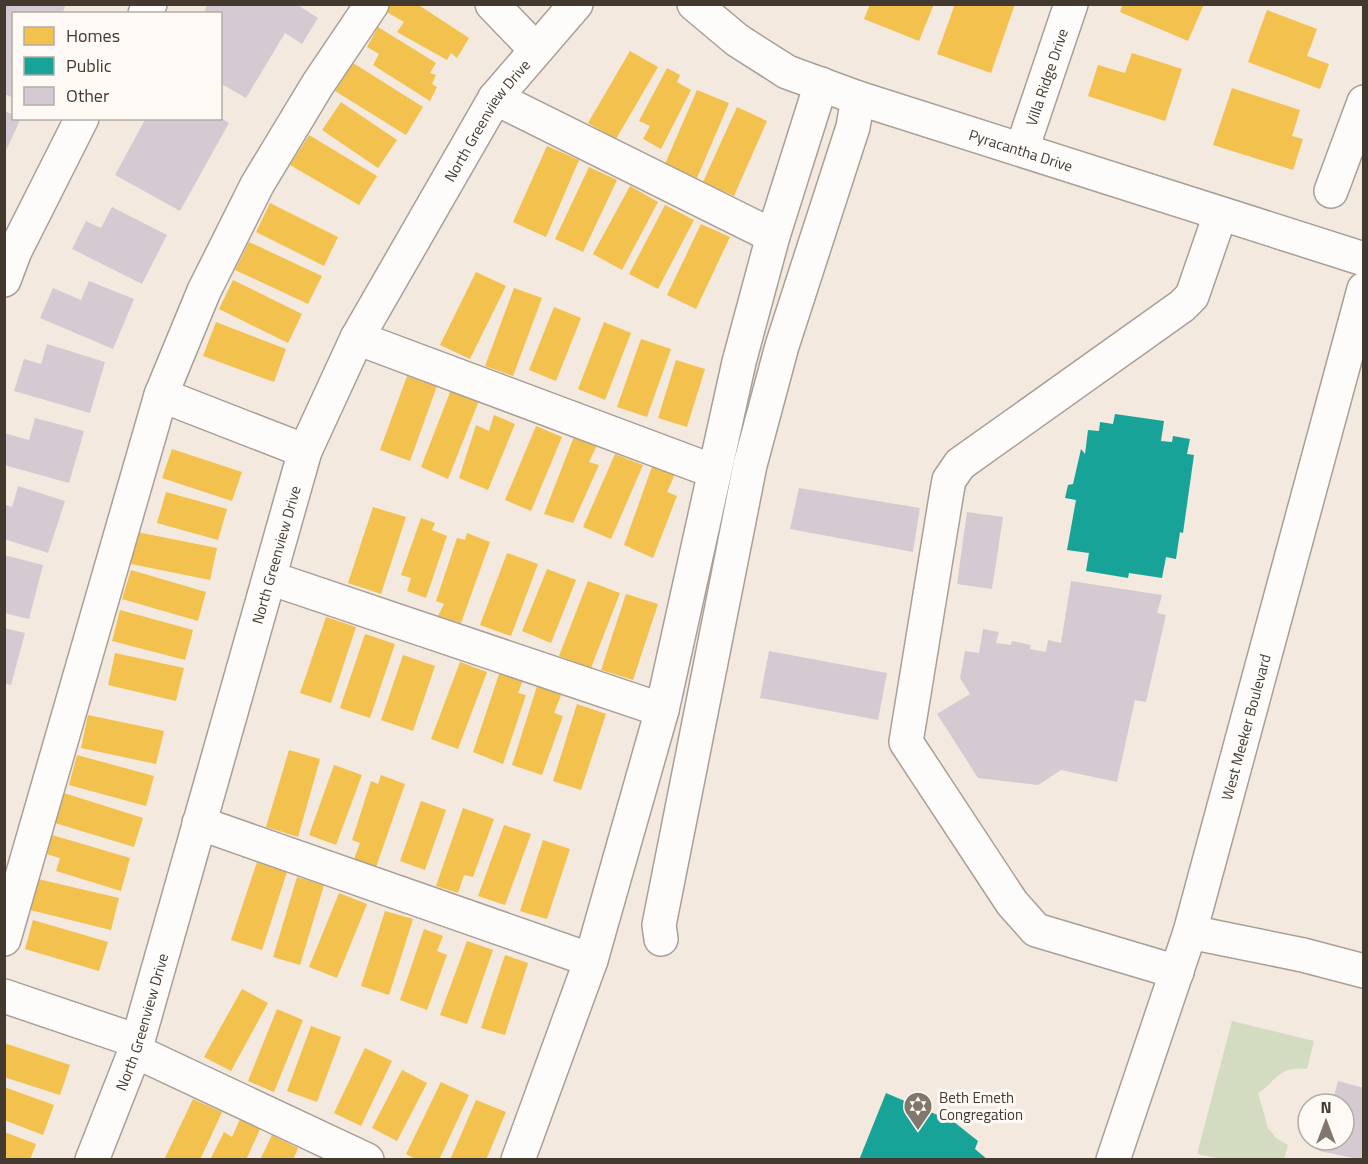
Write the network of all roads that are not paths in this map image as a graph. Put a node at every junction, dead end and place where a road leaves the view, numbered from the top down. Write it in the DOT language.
graph roads {
  1 [pos="372,4"];
  2 [pos="492,4"];
  3 [pos="576,4"];
  4 [pos="693,4"];
  5 [pos="1071,4"];
  6 [pos="537,50"];
  7 [pos="821,84"];
  8 [pos="495,98"];
  9 [pos="858,98"];
  10 [pos="1364,102"];
  11 [pos="81,120"];
  12 [pos="1022,149"];
  13 [pos="1331,190"];
  14 [pos="1220,215"];
  15 [pos="773,236"];
  16 [pos="1364,259"];
  17 [pos="4,280"];
  18 [pos="1364,289"];
  19 [pos="357,338"];
  20 [pos="161,395"];
  21 [pos="305,451"];
  22 [pos="713,471"];
  23 [pos="270,578"];
  24 [pos="662,710"];
  25 [pos="199,823"];
  26 [pos="1190,932"];
  27 [pos="4,939"];
  28 [pos="661,939"];
  29 [pos="591,960"];
  30 [pos="1364,971"];
  31 [pos="1177,972"];
  32 [pos="4,996"];
  33 [pos="136,1046"];
  34 [pos="92,1160"];
  35 [pos="368,1160"];
  36 [pos="518,1160"];
  37 [pos="1113,1160"];
  1 -- 20 [label="street"];
  2 -- 6 [label="street"];
  3 -- 6 [label="street, North Greenview Drive"];
  4 -- 7 [label="street, Pyracantha Drive"];
  5 -- 12 [label="street, Villa Ridge Drive"];
  6 -- 8 [label="street, North Greenview Drive"];
  7 -- 9 [label="street, Pyracantha Drive"];
  7 -- 15 [label="street"];
  8 -- 15 [label="street"];
  8 -- 19 [label="street, North Greenview Drive"];
  9 -- 12 [label="street, Pyracantha Drive"];
  9 -- 28 [label="street"];
  10 -- 13 [label="street"];
  11 -- 17 [label="street"];
  12 -- 14 [label="street, Pyracantha Drive"];
  14 -- 16 [label="street, Pyracantha Drive"];
  14 -- 31 [label="street"];
  15 -- 22 [label="street"];
  18 -- 26 [label="street, West Meeker Boulevard"];
  19 -- 21 [label="street, North Greenview Drive"];
  19 -- 22 [label="street"];
  20 -- 21 [label="street"];
  20 -- 27 [label="street"];
  21 -- 23 [label="street, North Greenview Drive"];
  22 -- 24 [label="street"];
  23 -- 24 [label="street"];
  23 -- 25 [label="street, North Greenview Drive"];
  24 -- 29 [label="street"];
  25 -- 29 [label="street"];
  25 -- 33 [label="street, North Greenview Drive"];
  26 -- 30 [label="street"];
  26 -- 31 [label="street, West Meeker Boulevard"];
  29 -- 36 [label="street"];
  31 -- 37 [label="street, West Meeker Boulevard"];
  32 -- 33 [label="street"];
  33 -- 34 [label="street, North Greenview Drive"];
  33 -- 35 [label="street"];
}
